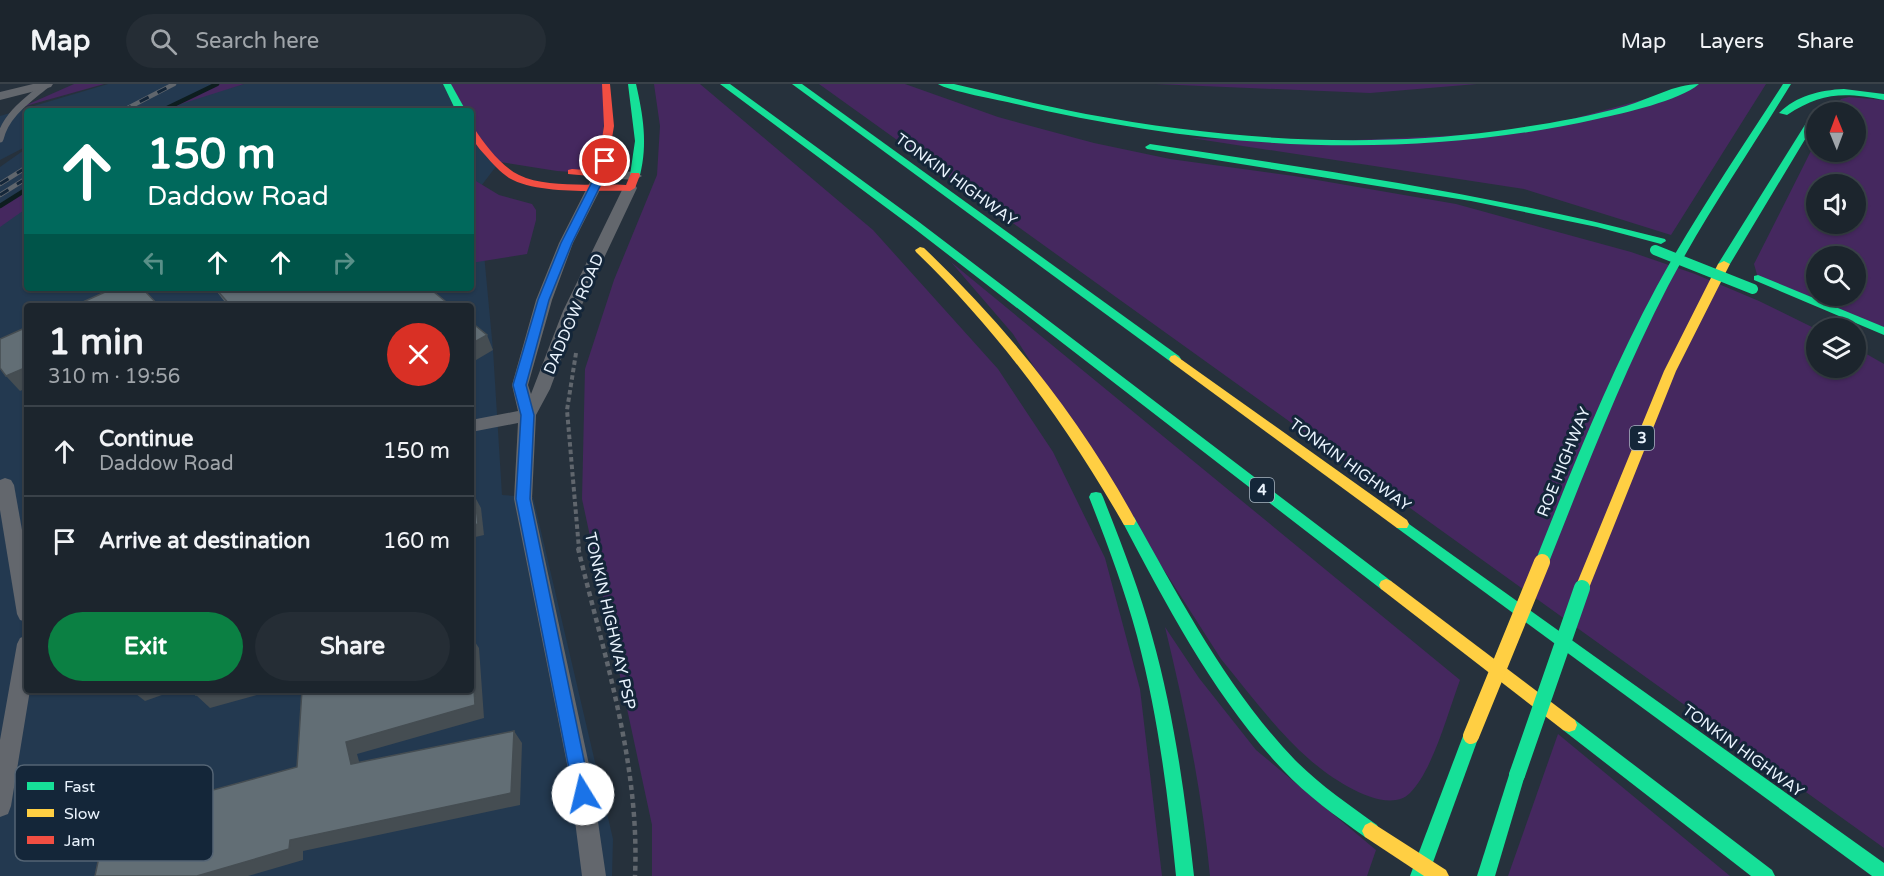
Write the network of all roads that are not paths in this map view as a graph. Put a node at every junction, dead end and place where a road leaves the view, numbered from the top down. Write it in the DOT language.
graph roads {
  1 [pos="47,84"];
  2 [pos="447,84"];
  3 [pos="606,84"];
  4 [pos="632,84"];
  5 [pos="724,84"];
  6 [pos="796,84"];
  7 [pos="1695,84"];
  8 [pos="1787,84"];
  9 [pos="936,86"];
  10 [pos="1832,88"];
  11 [pos="0,96"];
  12 [pos="1884,97"];
  13 [pos="1824,102"];
  14 [pos="459,108"];
  15 [pos="756,108"];
  16 [pos="1012,115"];
  17 [pos="1,128"];
  18 [pos="1806,131"];
  19 [pos="474,136"];
  20 [pos="1755,138"];
  21 [pos="0,139"];
  22 [pos="1135,145"];
  23 [pos="500,162"];
  24 [pos="528,167"];
  25 [pos="552,171"];
  26 [pos="598,180"];
  27 [pos="632,182"];
  28 [pos="878,214"];
  29 [pos="913,244"];
  30 [pos="1756,283"];
  31 [pos="1810,315"];
  32 [pos="1884,331"];
  33 [pos="1021,360"];
  34 [pos="527,415"];
  35 [pos="474,425"];
  36 [pos="1082,468"];
  37 [pos="4,485"];
  38 [pos="1092,490"];
  39 [pos="24,597"];
  40 [pos="24,662"];
  41 [pos="0,806"];
  42 [pos="1421,870"];
  43 [pos="1884,874"];
  44 [pos="594,876"];
  45 [pos="1185,876"];
  46 [pos="1440,876"];
  47 [pos="1486,876"];
  48 [pos="1766,876"];
  1 -- 11 [label="street"];
  1 -- 17 [label="lane"];
  2 -- 14 [label="main road"];
  3 -- 26 [label="main road, DADDOW ROAD"];
  4 -- 27 [label="main road, DADDOW ROAD"];
  5 -- 15 [label="main road, 4"];
  6 -- 43 [label="main road, TONKIN HIGHWAY"];
  7 -- 9 [label="main road"];
  8 -- 20 [label="main road, ROE HIGHWAY"];
  9 -- 16 [label="main road"];
  10 -- 12 [label="main road"];
  10 -- 13 [label="main road, 3"];
  10 -- 20 [label="main road"];
  15 -- 28 [label="main road"];
  15 -- 48 [label="main road, 4"];
  17 -- 21 [label="lane"];
  18 -- 47 [label="main road, 3, bridge"];
  19 -- 23 [label="main road"];
  20 -- 42 [label="main road, ROE HIGHWAY, bridge"];
  22 -- 30 [label="main road, bridge"];
  23 -- 24 [label="main road"];
  23 -- 26 [label="main road"];
  25 -- 26 [label="main road"];
  26 -- 27 [label="main road"];
  26 -- 34 [label="street, DADDOW ROAD"];
  27 -- 34 [label="street, DADDOW ROAD"];
  29 -- 33 [label="main road"];
  30 -- 31 [label="main road"];
  30 -- 32 [label="main road"];
  33 -- 36 [label="main road"];
  33 -- 42 [label="main road"];
  34 -- 35 [label="street"];
  34 -- 44 [label="street"];
  37 -- 39 [label="street"];
  38 -- 45 [label="main road"];
  40 -- 41 [label="street"];
  42 -- 46 [label="main road"];
}
